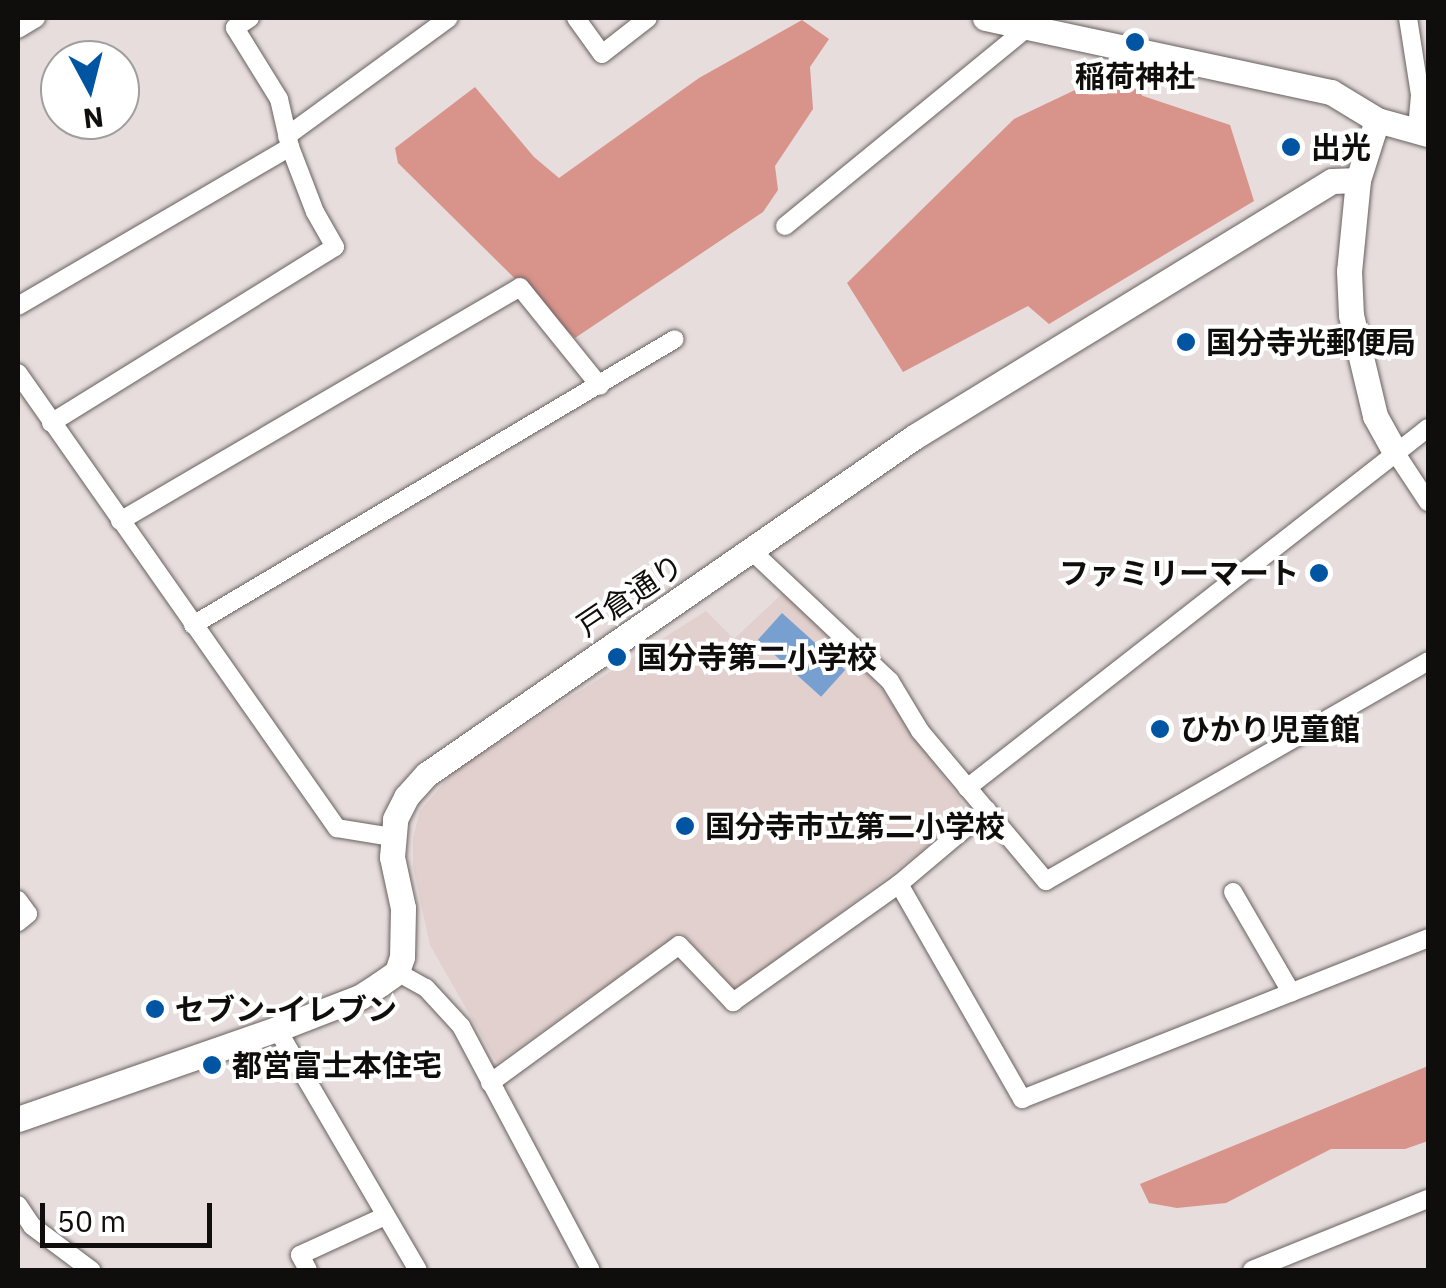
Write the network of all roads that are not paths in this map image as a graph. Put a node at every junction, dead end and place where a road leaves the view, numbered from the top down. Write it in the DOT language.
graph roads {
  1 [pos="36,18"];
  2 [pos="250,18"];
  3 [pos="449,18"];
  4 [pos="576,18"];
  5 [pos="648,18"];
  6 [pos="985,18"];
  7 [pos="1414,18"];
  8 [pos="1028,27"];
  9 [pos="18,29"];
  10 [pos="1376,120"];
  11 [pos="1423,133"];
  12 [pos="288,142"];
  13 [pos="1358,180"];
  14 [pos="785,226"];
  15 [pos="18,306"];
  16 [pos="676,340"];
  17 [pos="18,373"];
  18 [pos="600,386"];
  19 [pos="52,423"];
  20 [pos="1428,428"];
  21 [pos="1395,452"];
  22 [pos="1428,502"];
  23 [pos="120,521"];
  24 [pos="752,552"];
  25 [pos="193,625"];
  26 [pos="1428,661"];
  27 [pos="967,788"];
  28 [pos="987,810"];
  29 [pos="392,837"];
  30 [pos="899,884"];
  31 [pos="1233,892"];
  32 [pos="18,900"];
  33 [pos="18,922"];
  34 [pos="1428,938"];
  35 [pos="396,972"];
  36 [pos="1290,992"];
  37 [pos="277,1029"];
  38 [pos="490,1084"];
  39 [pos="20,1114"];
  40 [pos="1428,1199"];
  41 [pos="18,1206"];
  42 [pos="385,1216"];
  43 [pos="91,1270"];
  44 [pos="308,1270"];
  45 [pos="418,1270"];
  46 [pos="591,1270"];
  47 [pos="1252,1270"];
  1 -- 9 [label="street"];
  2 -- 12 [label="street"];
  3 -- 12 [label="street"];
  4 -- 5 [label="street"];
  6 -- 8 [label="street"];
  7 -- 11 [label="street"];
  8 -- 10 [label="street"];
  8 -- 14 [label="street"];
  10 -- 11 [label="street"];
  10 -- 13 [label="street"];
  12 -- 15 [label="street"];
  12 -- 19 [label="street"];
  13 -- 21 [label="street"];
  13 -- 24 [label="street, 戸倉通り"];
  16 -- 18 [label="street"];
  17 -- 19 [label="street"];
  18 -- 23 [label="street"];
  18 -- 25 [label="street"];
  19 -- 23 [label="street"];
  20 -- 21 [label="street"];
  21 -- 22 [label="street"];
  21 -- 27 [label="street"];
  23 -- 25 [label="street"];
  24 -- 27 [label="street"];
  24 -- 29 [label="street, 戸倉通り"];
  25 -- 29 [label="street"];
  26 -- 28 [label="street"];
  27 -- 28 [label="street"];
  28 -- 30 [label="street"];
  29 -- 35 [label="street"];
  30 -- 36 [label="street"];
  30 -- 38 [label="street"];
  31 -- 36 [label="street"];
  32 -- 33 [label="street"];
  34 -- 36 [label="street"];
  35 -- 37 [label="street"];
  35 -- 38 [label="street"];
  37 -- 39 [label="street"];
  37 -- 42 [label="street"];
  38 -- 46 [label="street"];
  40 -- 47 [label="street"];
  41 -- 43 [label="street"];
  42 -- 44 [label="street"];
  42 -- 45 [label="street"];
}
